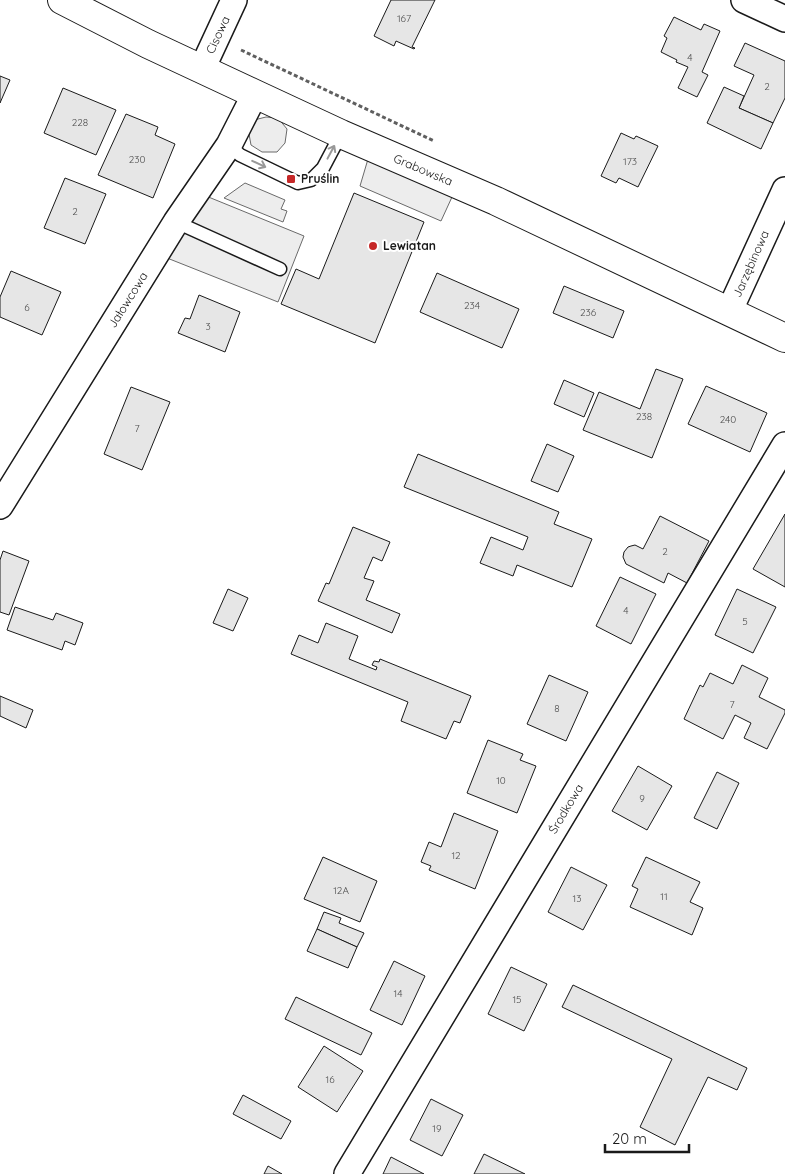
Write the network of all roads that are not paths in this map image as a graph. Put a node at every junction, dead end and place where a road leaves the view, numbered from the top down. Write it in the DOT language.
graph roads {
  1 [pos="62,0"];
  2 [pos="234,0"];
  3 [pos="744,0"];
  4 [pos="785,19"];
  5 [pos="202,69"];
  6 [pos="255,94"];
  7 [pos="341,134"];
  8 [pos="229,145"];
  9 [pos="785,190"];
  10 [pos="176,222"];
  11 [pos="280,269"];
  12 [pos="729,312"];
  13 [pos="785,338"];
  14 [pos="785,445"];
  15 [pos="0,506"];
  16 [pos="346,1174"];
  1 -- 5 [label="street, Grabowska"];
  2 -- 5 [label="street, Cisowa"];
  3 -- 4 [label="street"];
  5 -- 6 [label="street, Grabowska"];
  6 -- 7 [label="street, Grabowska"];
  6 -- 8 [label="street, Jałowcowa"];
  8 -- 7 [label="lane, one-way"];
  7 -- 12 [label="street, Grabowska"];
  8 -- 10 [label="street, Jałowcowa"];
  9 -- 12 [label="street, Jarzębinowa"];
  10 -- 11 [label="lane"];
  10 -- 15 [label="street, Jałowcowa"];
  12 -- 13 [label="street, Grabowska"];
  14 -- 16 [label="street, Środkowa"];
}
